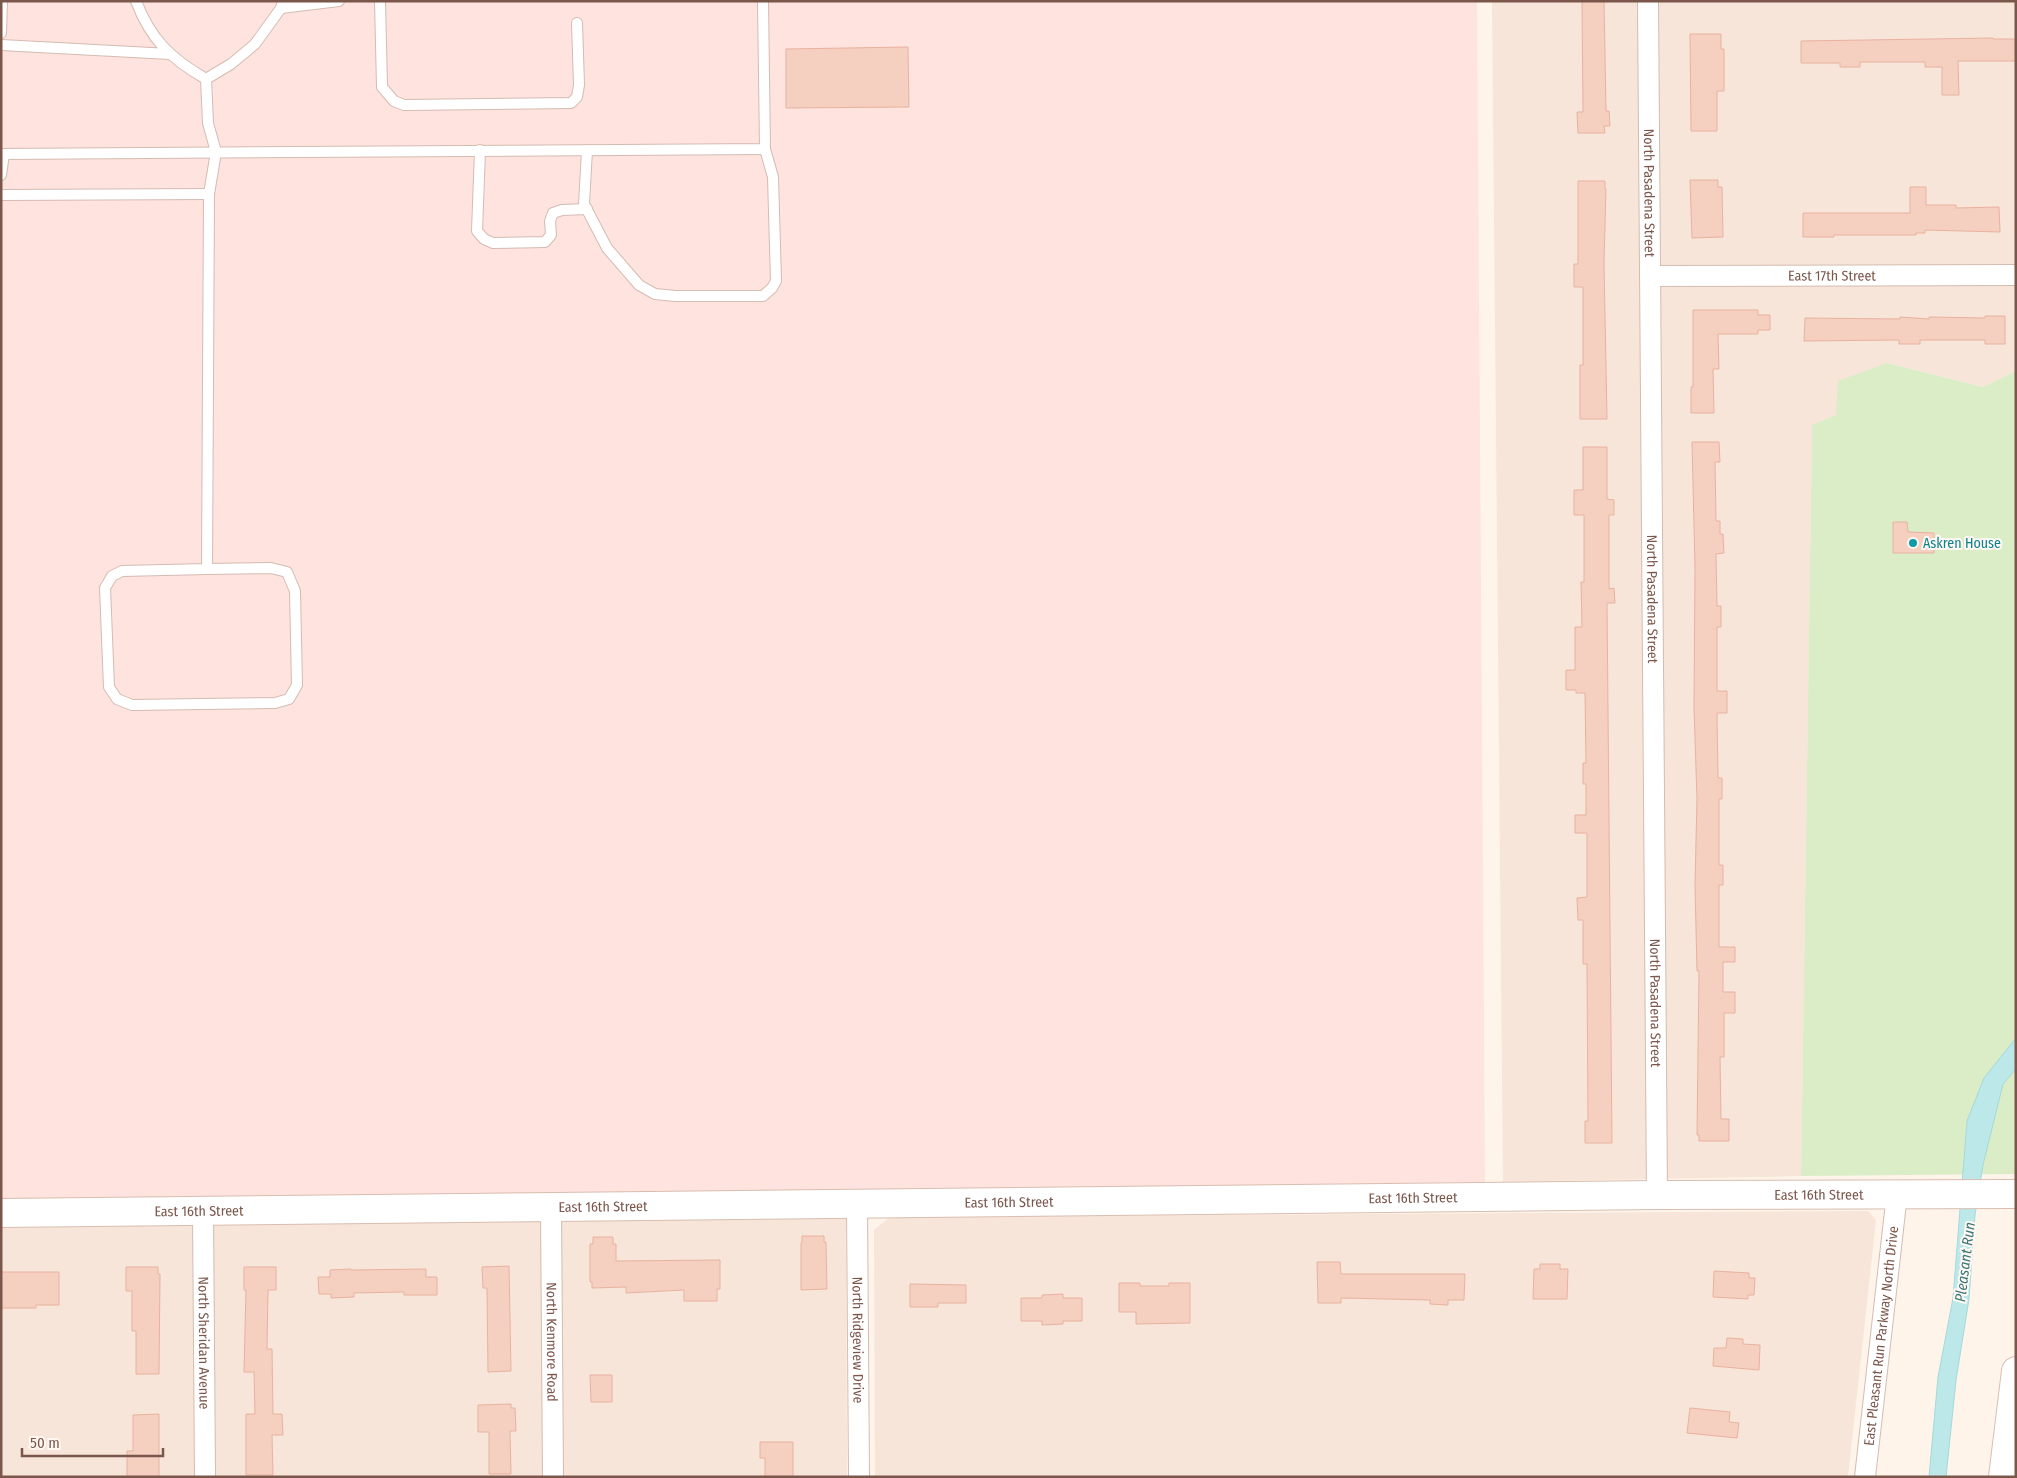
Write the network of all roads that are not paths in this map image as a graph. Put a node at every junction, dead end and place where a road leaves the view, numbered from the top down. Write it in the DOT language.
graph roads {
  1 [pos="2,1"];
  2 [pos="136,1"];
  3 [pos="339,1"];
  4 [pos="380,1"];
  5 [pos="763,1"];
  6 [pos="1648,1"];
  7 [pos="282,5"];
  8 [pos="577,23"];
  9 [pos="1,33"];
  10 [pos="1,44"];
  11 [pos="170,54"];
  12 [pos="206,79"];
  13 [pos="764,148"];
  14 [pos="480,150"];
  15 [pos="587,150"];
  16 [pos="216,152"];
  17 [pos="3,154"];
  18 [pos="1,175"];
  19 [pos="209,194"];
  20 [pos="1,195"];
  21 [pos="587,209"];
  22 [pos="2016,275"];
  23 [pos="1650,276"];
  24 [pos="208,569"];
  25 [pos="1897,1194"];
  26 [pos="2016,1194"];
  27 [pos="1657,1195"];
  28 [pos="857,1204"];
  29 [pos="551,1208"];
  30 [pos="203,1211"];
  31 [pos="1,1213"];
  32 [pos="2016,1371"];
  33 [pos="205,1477"];
  34 [pos="553,1477"];
  35 [pos="859,1477"];
  36 [pos="1865,1477"];
  37 [pos="2002,1477"];
  1 -- 9 [label="lane"];
  2 -- 11 [label="lane"];
  3 -- 7 [label="lane"];
  4 -- 8 [label="lane"];
  5 -- 13 [label="lane"];
  6 -- 23 [label="street, North Pasadena Street"];
  7 -- 12 [label="lane"];
  10 -- 11 [label="lane"];
  11 -- 12 [label="lane"];
  12 -- 16 [label="lane"];
  13 -- 15 [label="lane"];
  13 -- 21 [label="lane"];
  14 -- 15 [label="lane"];
  14 -- 16 [label="lane"];
  14 -- 21 [label="lane"];
  15 -- 21 [label="lane"];
  16 -- 17 [label="lane"];
  16 -- 19 [label="lane"];
  17 -- 18 [label="lane"];
  19 -- 20 [label="lane"];
  19 -- 24 [label="lane"];
  22 -- 23 [label="street, East 17th Street"];
  23 -- 27 [label="street, North Pasadena Street"];
  24 -- 24 [label="lane"];
  25 -- 26 [label="street, East 16th Street"];
  25 -- 27 [label="street, East 16th Street"];
  25 -- 36 [label="street, East Pleasant Run Parkway North Drive"];
  27 -- 28 [label="street, East 16th Street"];
  28 -- 29 [label="street, East 16th Street"];
  28 -- 35 [label="street, North Ridgeview Drive"];
  29 -- 30 [label="street, East 16th Street"];
  29 -- 34 [label="street, North Kenmore Road"];
  30 -- 31 [label="street, East 16th Street"];
  30 -- 33 [label="street, North Sheridan Avenue"];
  32 -- 37 [label="street"];
}
